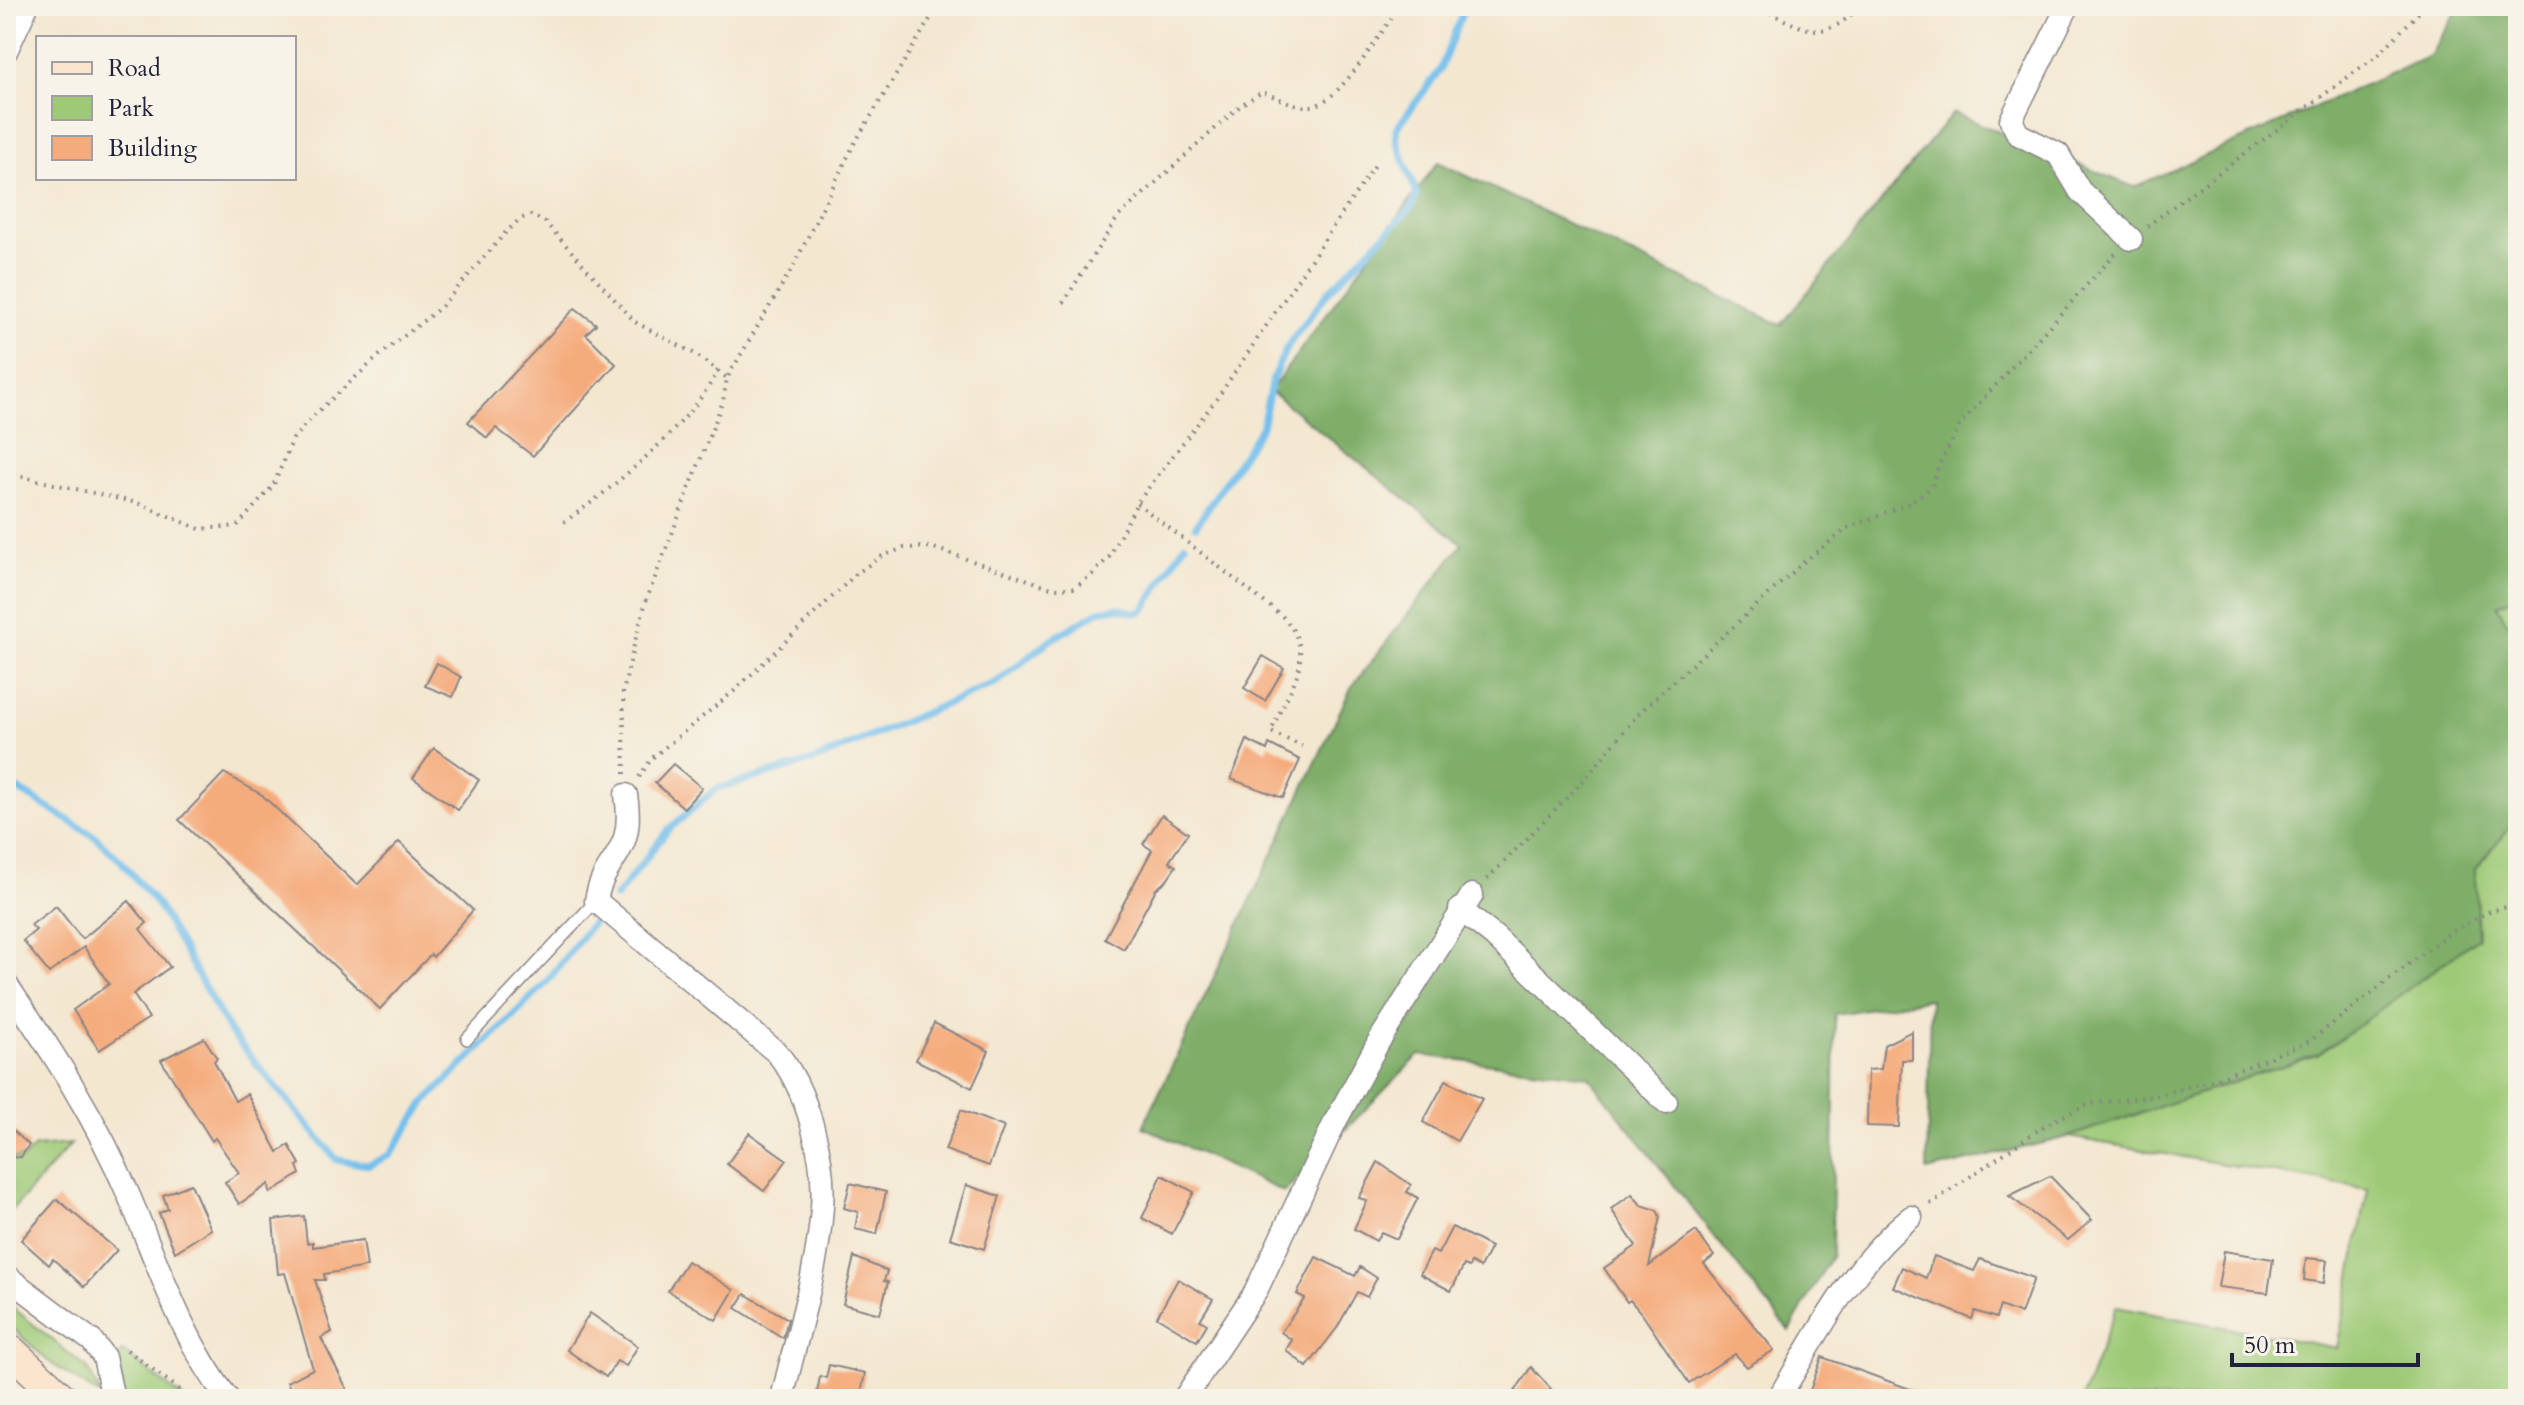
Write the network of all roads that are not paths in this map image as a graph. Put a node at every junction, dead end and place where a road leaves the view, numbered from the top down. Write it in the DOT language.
graph roads {
  1 [pos="27,6"];
  2 [pos="2068,6"];
  3 [pos="6,51"];
  4 [pos="2131,239"];
  5 [pos="626,795"];
  6 [pos="596,901"];
  7 [pos="6,984"];
  8 [pos="467,1039"];
  9 [pos="1666,1102"];
  10 [pos="1911,1217"];
  11 [pos="6,1276"];
  12 [pos="6,1346"];
  13 [pos="63,1399"];
  14 [pos="113,1399"];
  15 [pos="228,1399"];
  16 [pos="782,1399"];
  17 [pos="1184,1399"];
  18 [pos="1778,1399"];
  1 -- 3 [label="street"];
  2 -- 4 [label="street"];
  5 -- 6 [label="street"];
  6 -- 8 [label="lane"];
  6 -- 16 [label="street"];
  7 -- 15 [label="street"];
  9 -- 17 [label="street"];
  10 -- 18 [label="street"];
  11 -- 14 [label="street"];
  12 -- 13 [label="main road"];
}
